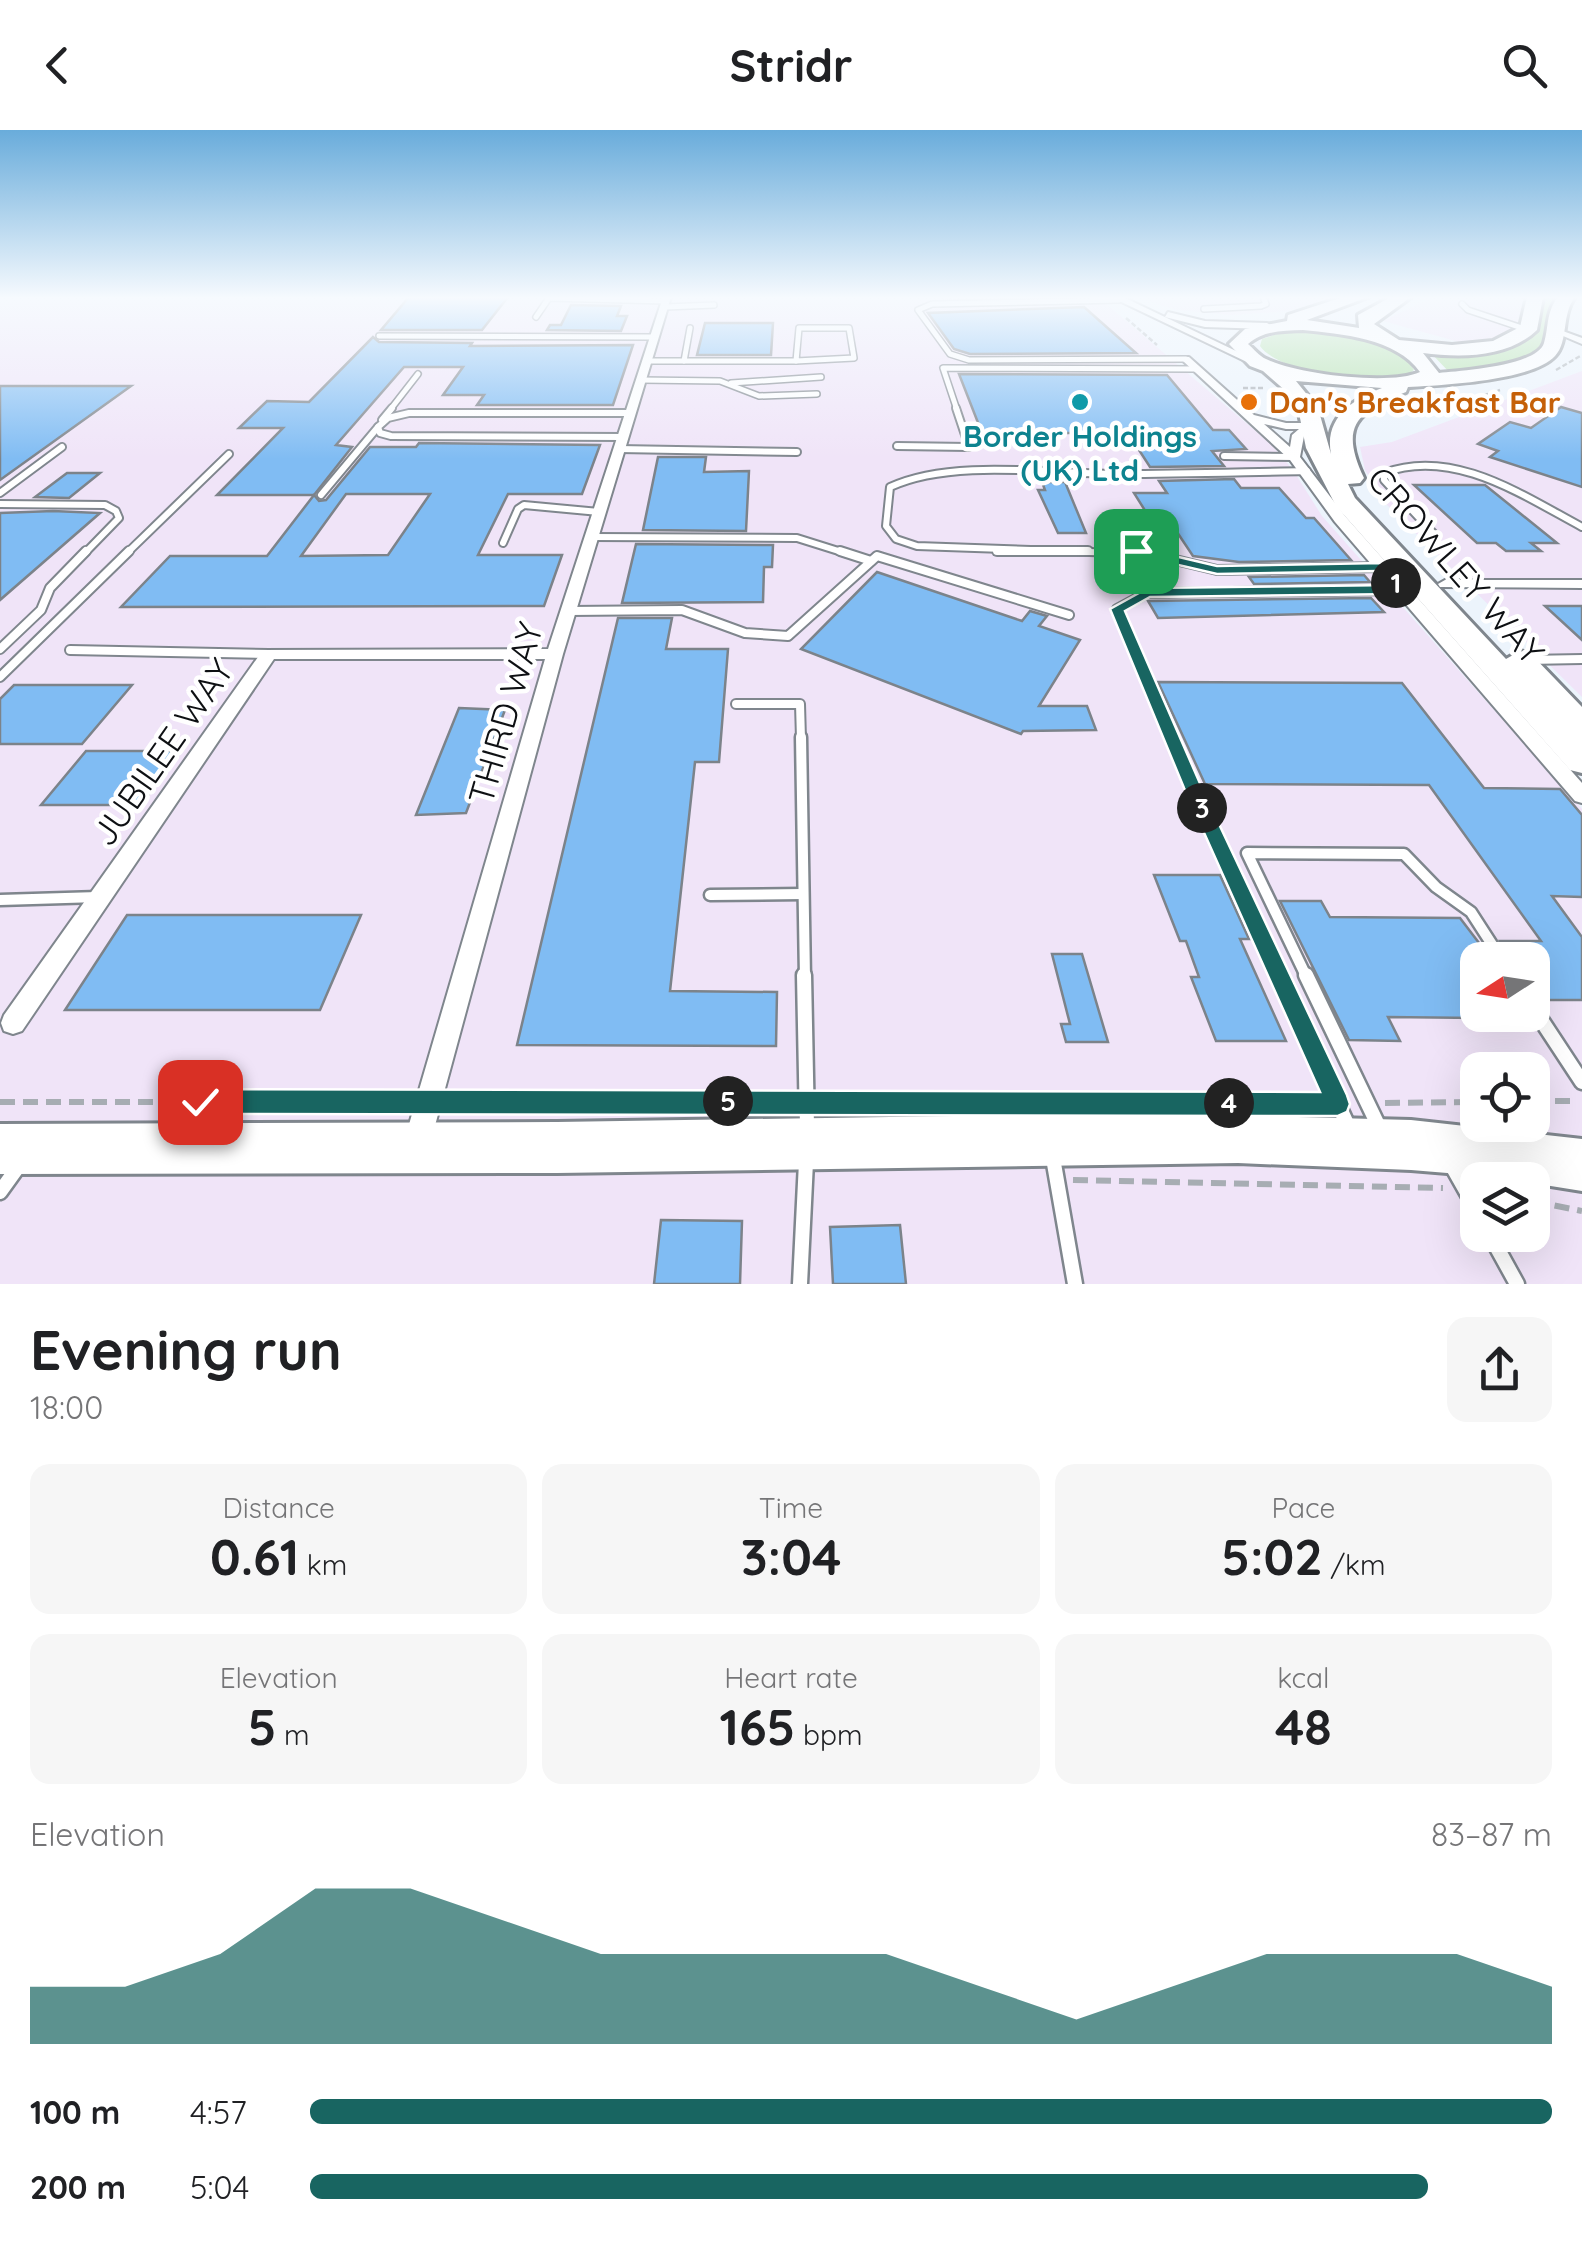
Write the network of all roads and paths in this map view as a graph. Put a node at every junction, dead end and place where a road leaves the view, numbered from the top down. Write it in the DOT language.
graph roads {
  1 [pos="650,351"];
  2 [pos="686,351"];
  3 [pos="797,351"];
  4 [pos="853,351"];
  5 [pos="948,351"];
  6 [pos="1232,351"];
  7 [pos="1240,351"];
  8 [pos="1411,351"];
  9 [pos="1549,351"];
  10 [pos="1186,359"];
  11 [pos="647,361"];
  12 [pos="684,361"];
  13 [pos="796,361"];
  14 [pos="1256,362"];
  15 [pos="1198,369"];
  16 [pos="418,374"];
  17 [pos="822,377"];
  18 [pos="641,380"];
  19 [pos="1416,382"];
  20 [pos="731,383"];
  21 [pos="817,394"];
  22 [pos="631,413"];
  23 [pos="1254,418"];
  24 [pos="1310,424"];
  25 [pos="379,425"];
  26 [pos="621,443"];
  27 [pos="897,446"];
  28 [pos="62,447"];
  29 [pos="797,452"];
  30 [pos="229,454"];
  31 [pos="1224,456"];
  32 [pos="1294,458"];
  33 [pos="1308,470"];
  34 [pos="0,493"];
  35 [pos="320,495"];
  36 [pos="0,504"];
  37 [pos="600,512"];
  38 [pos="1582,527"];
  39 [pos="1435,534"];
  40 [pos="592,537"];
  41 [pos="503,542"];
  42 [pos="871,561"];
  43 [pos="1382,567"];
  44 [pos="1445,584"];
  45 [pos="1582,584"];
  46 [pos="1402,590"];
  47 [pos="569,611"];
  48 [pos="1068,615"];
  49 [pos="0,649"];
  50 [pos="70,650"];
  51 [pos="269,654"];
  52 [pos="555,654"];
  53 [pos="1582,659"];
  54 [pos="1518,660"];
  55 [pos="0,677"];
  56 [pos="736,704"];
  57 [pos="1582,727"];
  58 [pos="1582,761"];
  59 [pos="1582,796"];
  60 [pos="710,894"];
  61 [pos="803,894"];
  62 [pos="100,897"];
  63 [pos="0,900"];
  64 [pos="1490,942"];
  65 [pos="13,1023"];
  66 [pos="1549,1032"];
  67 [pos="1582,1082"];
  68 [pos="1582,1100"];
  69 [pos="1550,1101"];
  70 [pos="0,1102"];
  71 [pos="430,1102"];
  72 [pos="1003,1102"];
  73 [pos="1279,1104"];
  74 [pos="1460,1105"];
  75 [pos="807,1123"];
  76 [pos="1362,1123"];
  77 [pos="1050,1141"];
  78 [pos="1441,1146"];
  79 [pos="16,1149"];
  80 [pos="416,1150"];
  81 [pos="1582,1165"];
  82 [pos="1460,1180"];
  83 [pos="0,1192"];
  84 [pos="1550,1205"];
  85 [pos="1582,1211"];
  86 [pos="1499,1252"];
  87 [pos="800,1284"];
  88 [pos="1074,1284"];
  89 [pos="1517,1284"];
  1 -- 11 [label="street, THIRD WAY"];
  2 -- 12 [label="lane"];
  3 -- 13 [label="lane"];
  4 -- 13 [label="lane"];
  5 -- 10 [label="lane"];
  6 -- 14 [label="street"];
  7 -- 14 [label="highway"];
  8 -- 19 [label="highway"];
  9 -- 19 [label="highway"];
  10 -- 15 [label="street"];
  11 -- 12 [label="lane"];
  11 -- 18 [label="street, THIRD WAY"];
  12 -- 13 [label="lane"];
  14 -- 19 [label="highway"];
  14 -- 24 [label="highway, CROWLEY WAY"];
  15 -- 23 [label="street"];
  15 -- 27 [label="lane"];
  16 -- 25 [label="lane"];
  17 -- 20 [label="lane"];
  18 -- 20 [label="lane"];
  18 -- 22 [label="street, THIRD WAY"];
  19 -- 44 [label="highway, CROWLEY WAY"];
  20 -- 21 [label="lane"];
  22 -- 25 [label="lane"];
  22 -- 26 [label="street, THIRD WAY"];
  23 -- 24 [label="street"];
  23 -- 32 [label="street"];
  24 -- 32 [label="street"];
  24 -- 58 [label="highway, CROWLEY WAY"];
  25 -- 26 [label="lane"];
  25 -- 35 [label="lane"];
  26 -- 29 [label="lane"];
  26 -- 37 [label="street, THIRD WAY"];
  28 -- 34 [label="lane"];
  30 -- 55 [label="lane"];
  31 -- 32 [label="lane"];
  32 -- 33 [label="street"];
  33 -- 43 [label="street"];
  33 -- 43 [label="lane"];
  36 -- 49 [label="lane"];
  37 -- 40 [label="street, THIRD WAY"];
  37 -- 41 [label="lane"];
  38 -- 39 [label="lane"];
  40 -- 42 [label="lane"];
  40 -- 47 [label="street, THIRD WAY"];
  42 -- 47 [label="lane"];
  42 -- 48 [label="lane"];
  43 -- 46 [label="street"];
  44 -- 45 [label="street"];
  44 -- 54 [label="highway, CROWLEY WAY"];
  46 -- 59 [label="street"];
  46 -- 76 [label="lane"];
  47 -- 52 [label="street, THIRD WAY"];
  50 -- 51 [label="lane"];
  51 -- 52 [label="street, JUBILEE WAY"];
  51 -- 62 [label="street, JUBILEE WAY"];
  52 -- 71 [label="street, THIRD WAY"];
  53 -- 54 [label="lane"];
  54 -- 57 [label="highway, CROWLEY WAY"];
  56 -- 61 [label="lane"];
  60 -- 61 [label="lane"];
  61 -- 75 [label="lane"];
  62 -- 63 [label="lane"];
  62 -- 65 [label="street, JUBILEE WAY"];
  64 -- 76 [label="lane"];
  66 -- 67 [label="lane"];
  68 -- 69 [label="path"];
  70 -- 71 [label="path"];
  71 -- 75 [label="path"];
  71 -- 80 [label="street, THIRD WAY"];
  72 -- 75 [label="path"];
  73 -- 76 [label="path"];
  74 -- 76 [label="path"];
  75 -- 77 [label="highway"];
  75 -- 80 [label="highway"];
  75 -- 87 [label="lane"];
  76 -- 77 [label="highway"];
  76 -- 78 [label="highway"];
  77 -- 88 [label="lane"];
  78 -- 81 [label="highway"];
  78 -- 82 [label="lane"];
  79 -- 80 [label="highway"];
  79 -- 83 [label="lane"];
  84 -- 85 [label="path"];
  86 -- 89 [label="lane"];
}
